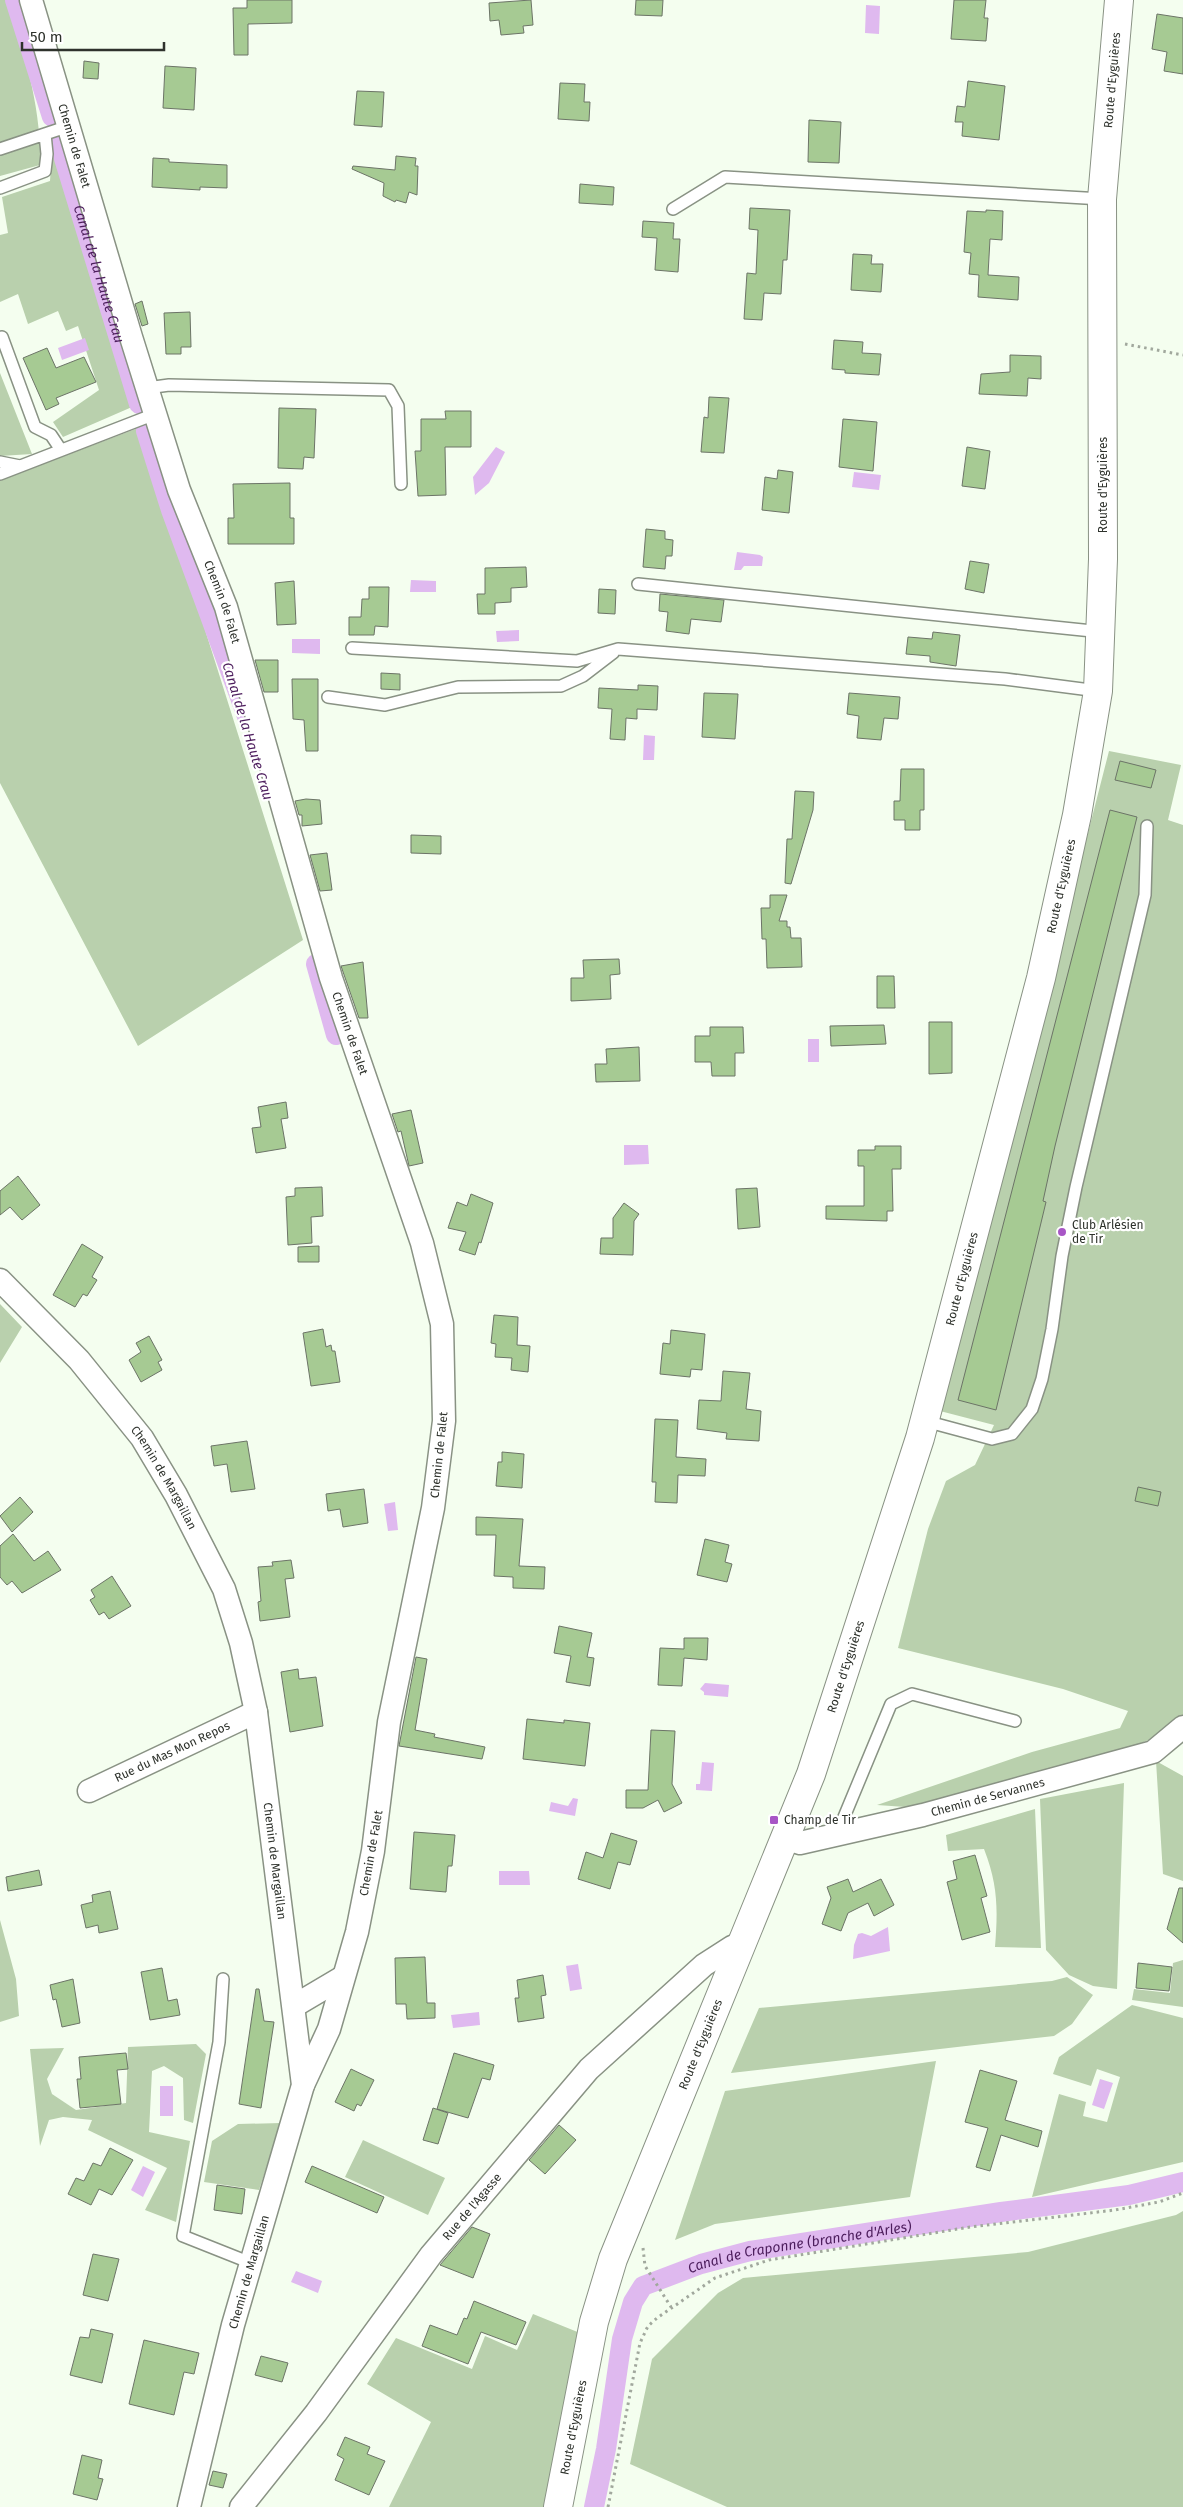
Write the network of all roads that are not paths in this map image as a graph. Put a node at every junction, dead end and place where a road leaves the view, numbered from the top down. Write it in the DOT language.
graph roads {
  1 [pos="32,0"];
  2 [pos="1119,0"];
  3 [pos="69,126"];
  4 [pos="45,134"];
  5 [pos="0,149"];
  6 [pos="0,188"];
  7 [pos="1102,199"];
  8 [pos="673,209"];
  9 [pos="2,337"];
  10 [pos="147,388"];
  11 [pos="155,414"];
  12 [pos="61,450"];
  13 [pos="0,462"];
  14 [pos="20,466"];
  15 [pos="0,474"];
  16 [pos="401,484"];
  17 [pos="638,584"];
  18 [pos="1102,632"];
  19 [pos="352,648"];
  20 [pos="618,649"];
  21 [pos="1098,691"];
  22 [pos="328,697"];
  23 [pos="1147,826"];
  24 [pos="0,1280"];
  25 [pos="925,1421"];
  26 [pos="256,1712"];
  27 [pos="1015,1721"];
  28 [pos="1183,1727"];
  29 [pos="89,1790"];
  30 [pos="837,1834"];
  31 [pos="784,1838"];
  32 [pos="740,1944"];
  33 [pos="343,1977"];
  34 [pos="223,1980"];
  35 [pos="294,2006"];
  36 [pos="303,2085"];
  37 [pos="251,2263"];
  38 [pos="189,2507"];
  39 [pos="241,2507"];
  40 [pos="558,2507"];
  1 -- 3 [label="street, Chemin de Falet"];
  2 -- 7 [label="main road, Route d'Eyguières"];
  3 -- 4 [label="lane"];
  3 -- 10 [label="street, Chemin de Falet"];
  4 -- 5 [label="lane"];
  4 -- 6 [label="lane"];
  7 -- 8 [label="lane"];
  7 -- 18 [label="main road, Route d'Eyguières"];
  9 -- 12 [label="lane"];
  10 -- 11 [label="street, Chemin de Falet"];
  10 -- 16 [label="lane"];
  11 -- 12 [label="lane"];
  11 -- 33 [label="street, Chemin de Falet"];
  12 -- 14 [label="lane"];
  13 -- 14 [label="lane"];
  14 -- 15 [label="lane"];
  17 -- 18 [label="lane"];
  18 -- 21 [label="main road, Route d'Eyguières"];
  19 -- 20 [label="lane"];
  20 -- 21 [label="lane"];
  20 -- 22 [label="lane"];
  21 -- 25 [label="main road, Route d'Eyguières"];
  23 -- 25 [label="lane"];
  24 -- 26 [label="street, Chemin de Margaillan"];
  25 -- 31 [label="main road, Route d'Eyguières"];
  26 -- 29 [label="street, Rue du Mas Mon Repos"];
  26 -- 35 [label="street, Chemin de Margaillan"];
  27 -- 30 [label="lane"];
  28 -- 30 [label="street, Chemin de Servannes"];
  30 -- 31 [label="street, Chemin de Servannes"];
  31 -- 32 [label="main road, Route d'Eyguières"];
  32 -- 39 [label="street, Rue de l'Agasse"];
  32 -- 40 [label="main road, Route d'Eyguières"];
  33 -- 35 [label="street"];
  33 -- 36 [label="street, Chemin de Falet"];
  34 -- 37 [label="lane"];
  35 -- 36 [label="street, Chemin de Margaillan"];
  36 -- 37 [label="street, Chemin de Margaillan"];
  37 -- 38 [label="street, Chemin de Margaillan"];
}
